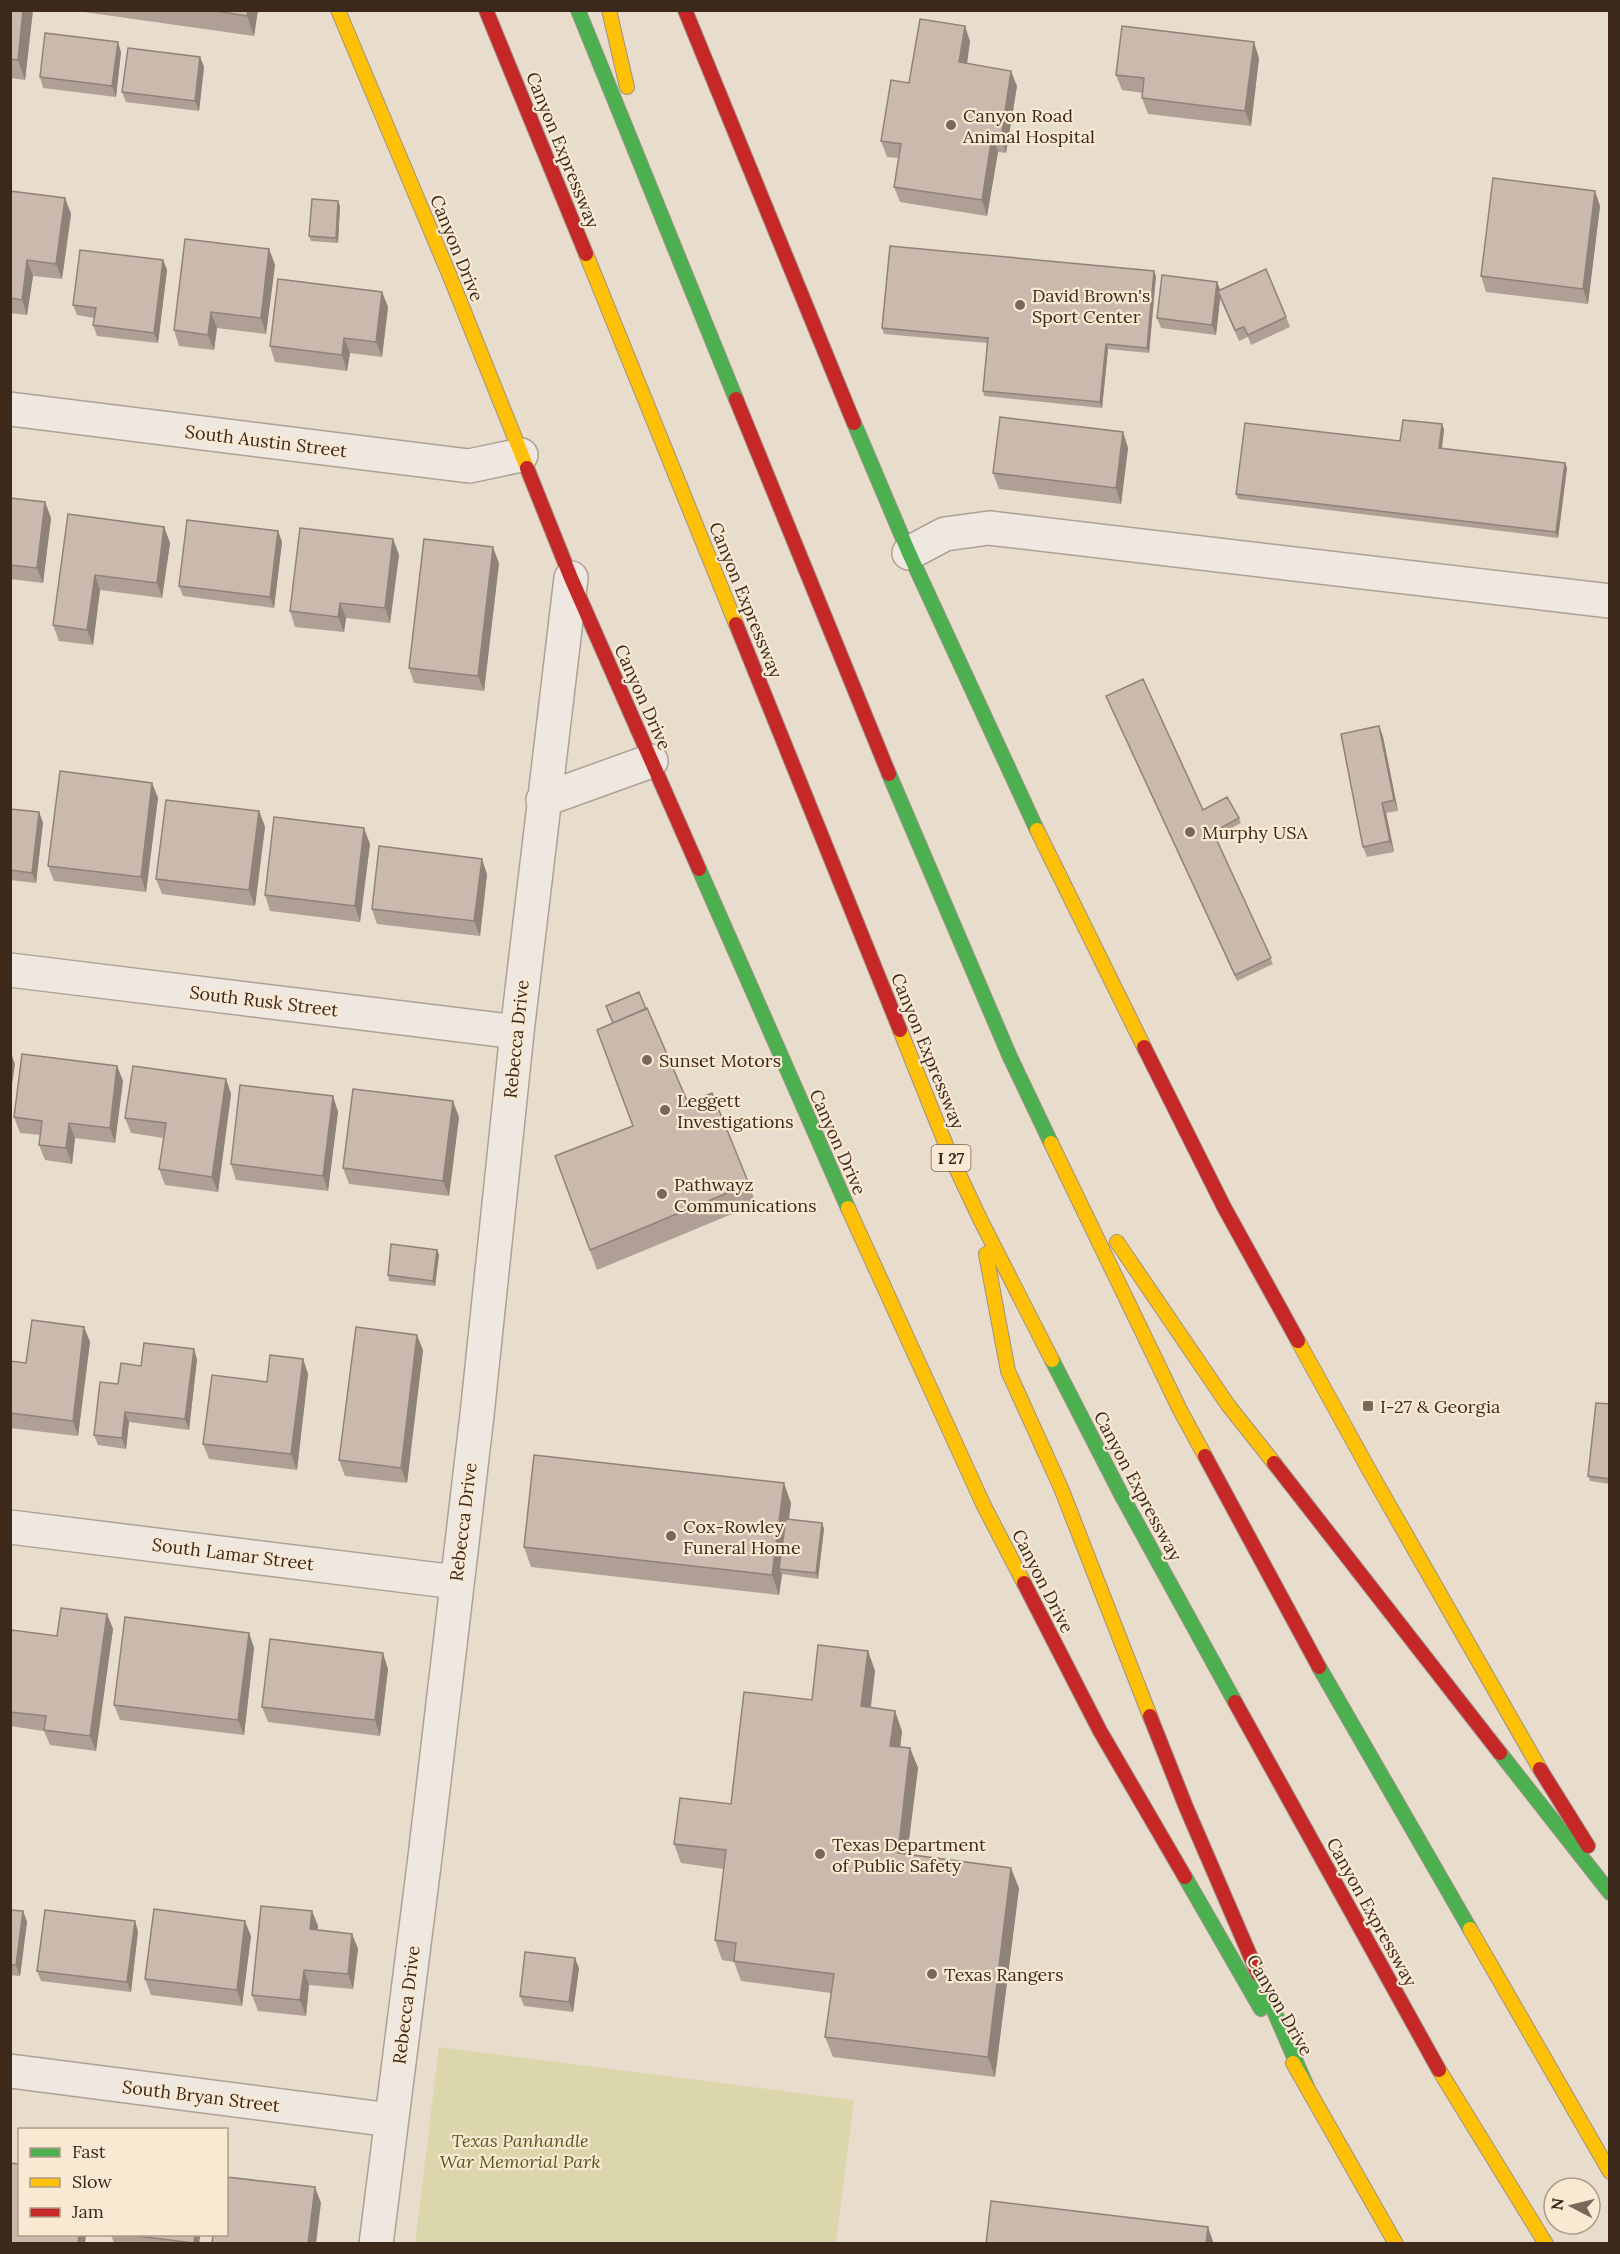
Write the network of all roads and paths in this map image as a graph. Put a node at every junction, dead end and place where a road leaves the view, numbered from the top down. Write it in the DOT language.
graph roads {
  1 [pos="338,10"];
  2 [pos="486,10"];
  3 [pos="578,10"];
  4 [pos="609,10"];
  5 [pos="685,10"];
  6 [pos="653,194"];
  7 [pos="10,409"];
  8 [pos="521,455"];
  9 [pos="909,553"];
  10 [pos="571,578"];
  11 [pos="1610,601"];
  12 [pos="651,761"];
  13 [pos="543,800"];
  14 [pos="10,970"];
  15 [pos="517,1032"];
  16 [pos="1056,1152"];
  17 [pos="980,1220"];
  18 [pos="10,1527"];
  19 [pos="456,1582"];
  20 [pos="1610,1881"];
  21 [pos="1610,1893"];
  22 [pos="10,2071"];
  23 [pos="1307,2087"];
  24 [pos="391,2120"];
  25 [pos="1610,2172"];
  26 [pos="376,2244"];
  27 [pos="1396,2244"];
  28 [pos="1546,2244"];
  1 -- 8 [label="main road, Canyon Drive"];
  2 -- 17 [label="main road, Canyon Expressway / I 27"];
  3 -- 6 [label="main road"];
  4 -- 6 [label="main road"];
  5 -- 9 [label="main road"];
  6 -- 16 [label="main road"];
  7 -- 8 [label="street, South Austin Street"];
  8 -- 10 [label="main road, Canyon Drive"];
  9 -- 11 [label="street"];
  9 -- 20 [label="main road"];
  10 -- 12 [label="main road, Canyon Drive"];
  10 -- 13 [label="street, Rebecca Drive"];
  12 -- 13 [label="street"];
  12 -- 23 [label="main road, Canyon Drive"];
  13 -- 15 [label="street, Rebecca Drive"];
  14 -- 15 [label="street, South Rusk Street"];
  15 -- 19 [label="street, Rebecca Drive"];
  16 -- 21 [label="main road"];
  16 -- 25 [label="main road"];
  17 -- 23 [label="main road"];
  17 -- 28 [label="main road, Canyon Expressway / I 27"];
  18 -- 19 [label="street, South Lamar Street"];
  19 -- 24 [label="street, Rebecca Drive"];
  22 -- 24 [label="street, South Bryan Street"];
  23 -- 27 [label="main road, Canyon Drive"];
  24 -- 26 [label="street, Rebecca Drive"];
}
